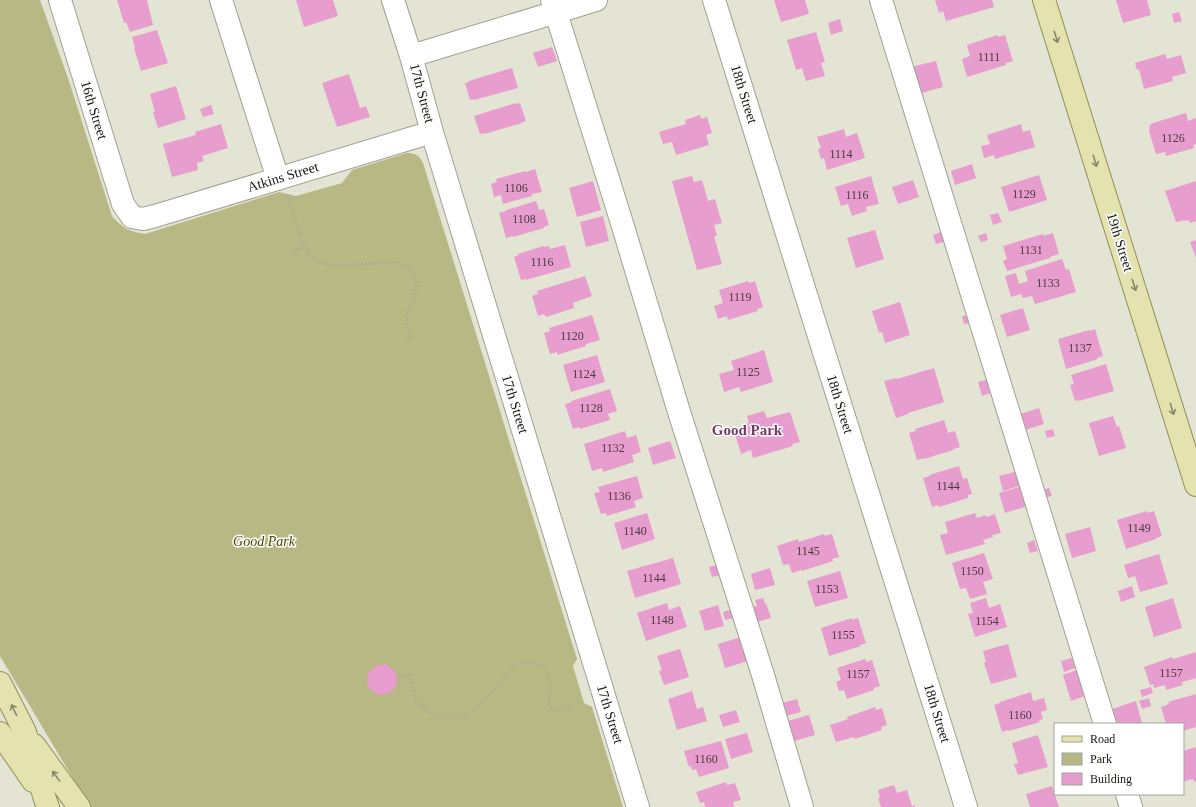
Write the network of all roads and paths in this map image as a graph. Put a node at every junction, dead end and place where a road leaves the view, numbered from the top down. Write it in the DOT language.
graph roads {
  1 [pos="60,0"];
  2 [pos="221,0"];
  3 [pos="393,0"];
  4 [pos="596,0"];
  5 [pos="714,0"];
  6 [pos="881,0"];
  7 [pos="1044,0"];
  8 [pos="554,6"];
  9 [pos="411,56"];
  10 [pos="432,132"];
  11 [pos="283,186"];
  12 [pos="132,217"];
  13 [pos="304,247"];
  14 [pos="292,251"];
  15 [pos="404,340"];
  16 [pos="1196,485"];
  17 [pos="396,677"];
  18 [pos="0,683"];
  19 [pos="573,704"];
  20 [pos="1105,723"];
  21 [pos="25,732"];
  22 [pos="0,733"];
  23 [pos="1127,795"];
  24 [pos="46,803"];
  25 [pos="80,807"];
  26 [pos="638,807"];
  27 [pos="802,807"];
  28 [pos="966,807"];
  29 [pos="1131,807"];
  1 -- 12 [label="street, 16th Street"];
  2 -- 11 [label="street"];
  3 -- 9 [label="street, 17th Street"];
  4 -- 8 [label="street"];
  5 -- 28 [label="street, 18th Street"];
  6 -- 20 [label="street"];
  7 -- 16 [label="main road, 19th Street, one-way"];
  8 -- 9 [label="street"];
  8 -- 27 [label="street"];
  9 -- 10 [label="street, 17th Street"];
  10 -- 11 [label="street, Atkins Street"];
  10 -- 26 [label="street, 17th Street"];
  11 -- 12 [label="street, Atkins Street"];
  11 -- 13 [label="path"];
  13 -- 14 [label="path"];
  13 -- 15 [label="path"];
  17 -- 19 [label="path"];
  21 -- 18 [label="main road, one-way"];
  21 -- 24 [label="main road"];
  25 -- 21 [label="main road, one-way"];
  22 -- 24 [label="main road"];
  23 -- 29 [label="street"];
}
